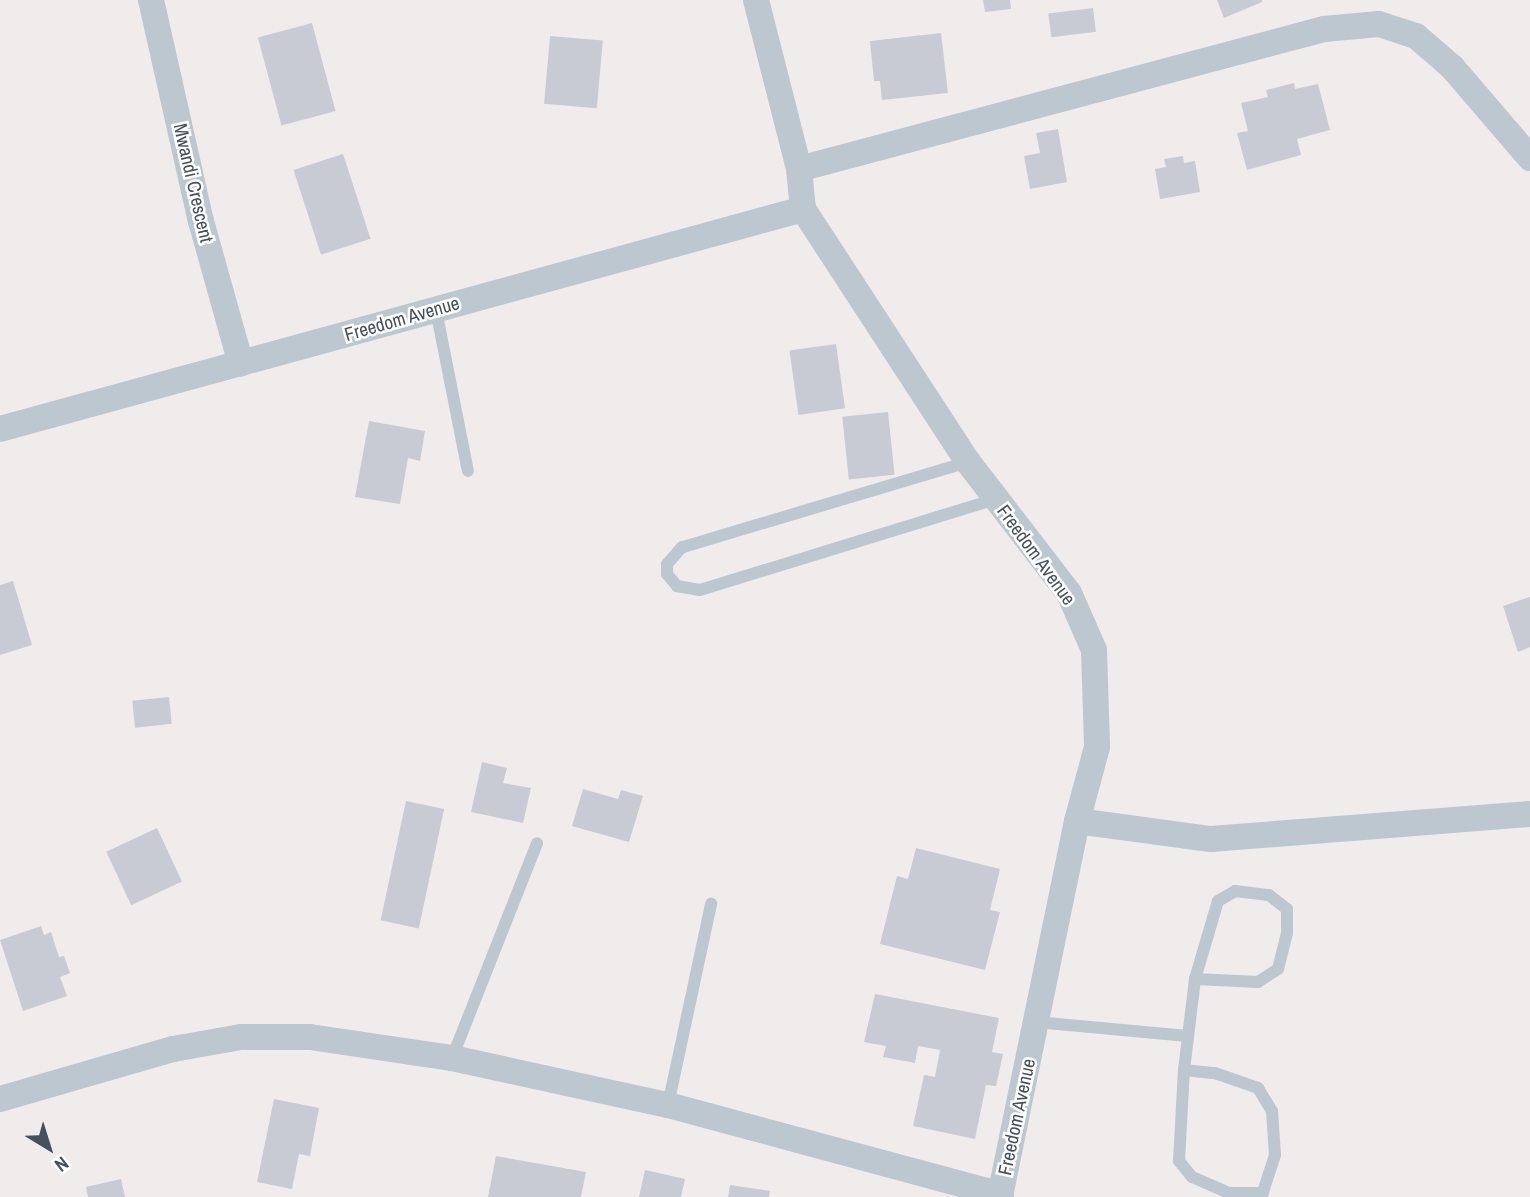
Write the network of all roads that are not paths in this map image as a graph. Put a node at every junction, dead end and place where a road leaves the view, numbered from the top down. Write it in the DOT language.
graph roads {
  1 [pos="151,0"];
  2 [pos="755,0"];
  3 [pos="1530,158"];
  4 [pos="799,169"];
  5 [pos="803,209"];
  6 [pos="436,310"];
  7 [pos="241,364"];
  8 [pos="0,429"];
  9 [pos="968,462"];
  10 [pos="468,471"];
  11 [pos="995,499"];
  12 [pos="1530,814"];
  13 [pos="1077,821"];
  14 [pos="537,843"];
  15 [pos="711,904"];
  16 [pos="1195,979"];
  17 [pos="1036,1022"];
  18 [pos="1187,1035"];
  19 [pos="452,1058"];
  20 [pos="1184,1070"];
  21 [pos="0,1099"];
  22 [pos="668,1105"];
  23 [pos="1000,1196"];
  1 -- 7 [label="street, Mwandi Crescent"];
  2 -- 4 [label="street, Freedom Avenue"];
  3 -- 4 [label="street"];
  4 -- 5 [label="street, Freedom Avenue"];
  5 -- 6 [label="street, Freedom Avenue"];
  5 -- 9 [label="street, Freedom Avenue"];
  6 -- 7 [label="street, Freedom Avenue"];
  6 -- 10 [label="lane"];
  7 -- 8 [label="street, Freedom Avenue"];
  9 -- 11 [label="street, Freedom Avenue"];
  9 -- 11 [label="lane"];
  11 -- 13 [label="street, Freedom Avenue"];
  12 -- 13 [label="street"];
  13 -- 17 [label="street, Freedom Avenue"];
  14 -- 19 [label="lane"];
  15 -- 22 [label="lane"];
  16 -- 16 [label="lane"];
  16 -- 18 [label="lane"];
  17 -- 18 [label="lane"];
  17 -- 23 [label="street, Freedom Avenue"];
  18 -- 20 [label="lane"];
  19 -- 21 [label="street"];
  19 -- 22 [label="street"];
  20 -- 20 [label="lane"];
  22 -- 23 [label="street"];
}
